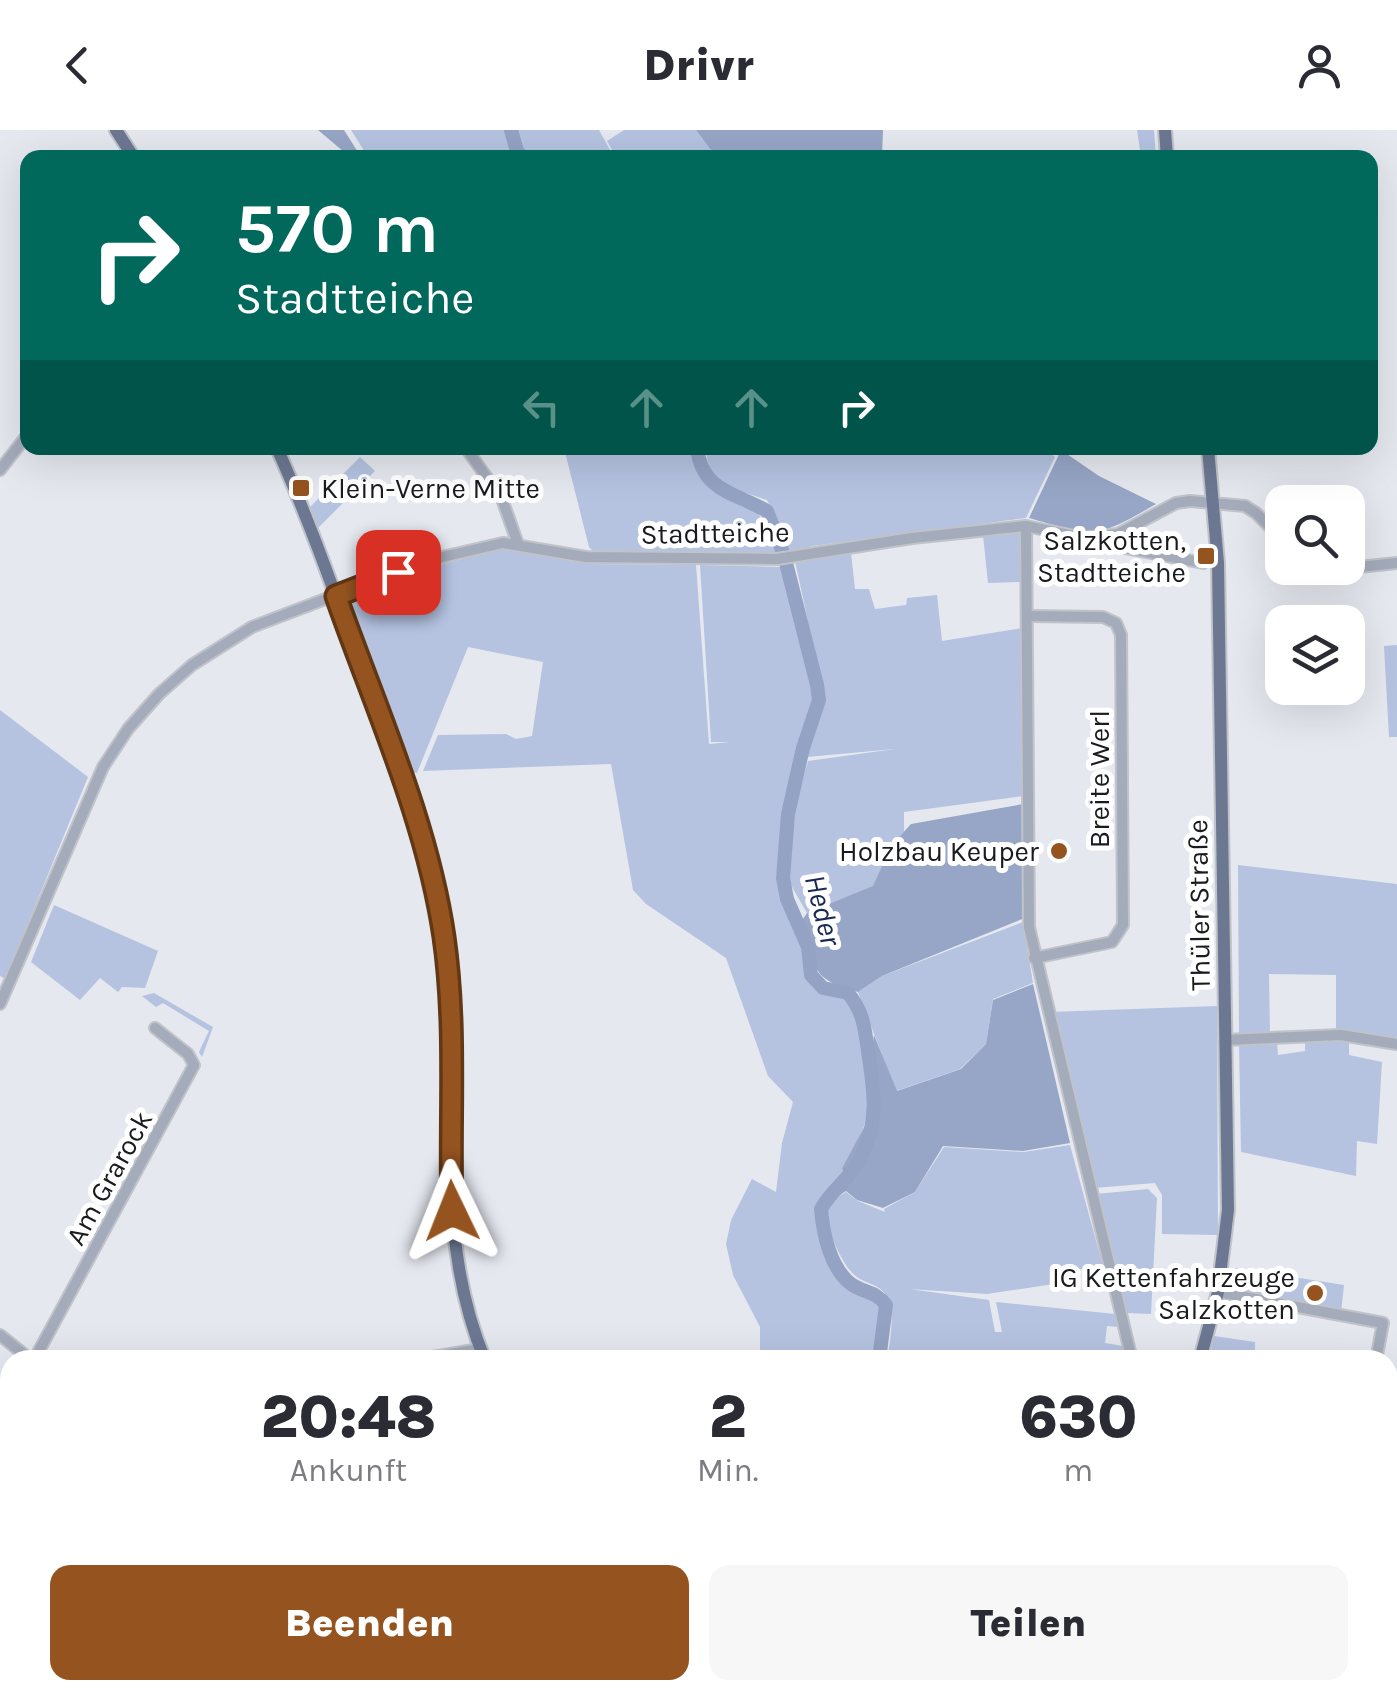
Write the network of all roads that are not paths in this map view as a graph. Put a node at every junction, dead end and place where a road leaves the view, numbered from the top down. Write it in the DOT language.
graph roads {
  1 [pos="20,444"];
  2 [pos="280,455"];
  3 [pos="471,455"];
  4 [pos="1209,455"];
  5 [pos="0,470"];
  6 [pos="1214,501"];
  7 [pos="1265,521"];
  8 [pos="1026,526"];
  9 [pos="1118,534"];
  10 [pos="518,544"];
  11 [pos="1203,563"];
  12 [pos="1397,564"];
  13 [pos="1365,567"];
  14 [pos="336,596"];
  15 [pos="1028,616"];
  16 [pos="1034,958"];
  17 [pos="0,1004"];
  18 [pos="155,1028"];
  19 [pos="1226,1040"];
  20 [pos="1397,1044"];
  21 [pos="1218,1292"];
  22 [pos="38,1350"];
  23 [pos="481,1350"];
  24 [pos="1130,1350"];
  25 [pos="1203,1350"];
  26 [pos="1378,1350"];
  1 -- 5 [label="street"];
  2 -- 14 [label="main road"];
  3 -- 10 [label="street"];
  4 -- 6 [label="main road, Thüler Straße"];
  6 -- 7 [label="street"];
  6 -- 9 [label="street, Stadtteiche"];
  6 -- 19 [label="main road, Thüler Straße"];
  8 -- 9 [label="street, Stadtteiche"];
  8 -- 10 [label="street, Stadtteiche"];
  8 -- 15 [label="street"];
  9 -- 11 [label="street"];
  10 -- 14 [label="street, Stadtteiche"];
  12 -- 13 [label="street"];
  14 -- 17 [label="street, Stadtteiche"];
  14 -- 23 [label="main road"];
  15 -- 16 [label="street"];
  15 -- 16 [label="street, Breite Werl"];
  16 -- 24 [label="street"];
  18 -- 22 [label="street, Am Grarock"];
  19 -- 20 [label="street"];
  19 -- 21 [label="main road, Thüler Straße"];
  21 -- 25 [label="main road, Thüler Straße"];
  21 -- 26 [label="street"];
}
